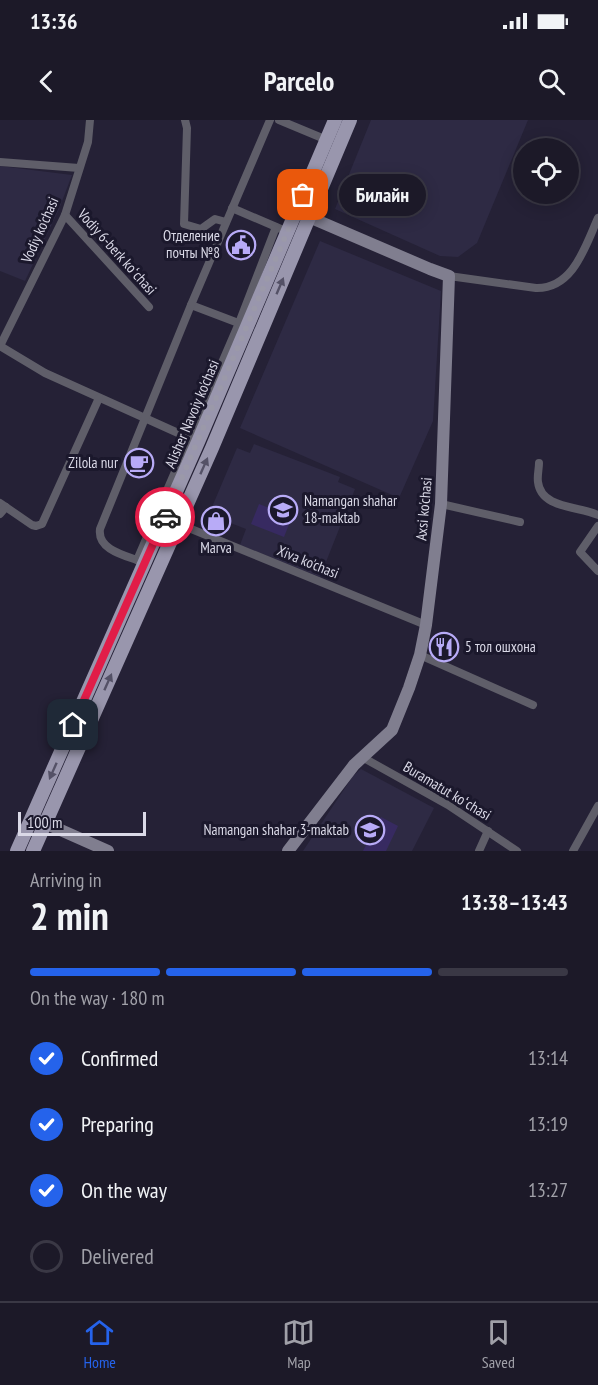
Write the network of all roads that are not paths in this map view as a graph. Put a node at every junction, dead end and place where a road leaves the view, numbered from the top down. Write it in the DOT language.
graph roads {
  1 [pos="90,120"];
  2 [pos="185,120"];
  3 [pos="270,120"];
  4 [pos="279,120"];
  5 [pos="335,120"];
  6 [pos="350,120"];
  7 [pos="327,140"];
  8 [pos="0,162"];
  9 [pos="79,168"];
  10 [pos="232,208"];
  11 [pos="64,215"];
  12 [pos="309,217"];
  13 [pos="598,218"];
  14 [pos="226,222"];
  15 [pos="282,230"];
  16 [pos="449,276"];
  17 [pos="191,304"];
  18 [pos="149,307"];
  19 [pos="243,324"];
  20 [pos="0,346"];
  21 [pos="99,398"];
  22 [pos="146,419"];
  23 [pos="193,440"];
  24 [pos="539,463"];
  25 [pos="441,504"];
  26 [pos="2,508"];
  27 [pos="598,515"];
  28 [pos="520,522"];
  29 [pos="179,524"];
  30 [pos="598,526"];
  31 [pos="141,561"];
  32 [pos="598,571"];
  33 [pos="426,625"];
  34 [pos="420,655"];
  35 [pos="533,705"];
  36 [pos="362,757"];
  37 [pos="598,806"];
  38 [pos="32,817"];
  39 [pos="45,823"];
  40 [pos="488,831"];
  41 [pos="17,851"];
  42 [pos="33,851"];
  43 [pos="108,851"];
  44 [pos="288,851"];
  45 [pos="479,851"];
  46 [pos="517,851"];
  47 [pos="573,851"];
  1 -- 9 [label="street, Vodiy ko'chasi"];
  2 -- 14 [label="street"];
  3 -- 10 [label="street"];
  4 -- 7 [label="street"];
  5 -- 7 [label="main road, Alisher Navoiy ko'chasi"];
  6 -- 12 [label="main road, Alisher Navoiy ko'chasi"];
  7 -- 15 [label="main road, Alisher Navoiy ko'chasi"];
  8 -- 9 [label="street"];
  9 -- 11 [label="street, Vodiy ko'chasi"];
  10 -- 14 [label="street"];
  10 -- 15 [label="street"];
  11 -- 18 [label="street, Vodiy 6-berk koʻchasi"];
  11 -- 20 [label="street, Vodiy ko'chasi"];
  12 -- 16 [label="street"];
  29 -- 12 [label="main road, Alisher Navoiy ko'chasi, one-way"];
  13 -- 16 [label="street"];
  14 -- 17 [label="street"];
  15 -- 19 [label="main road, Alisher Navoiy ko'chasi"];
  16 -- 25 [label="street, Axsi ko'chasi"];
  17 -- 19 [label="street"];
  17 -- 22 [label="street"];
  19 -- 23 [label="main road, Alisher Navoiy ko'chasi"];
  20 -- 21 [label="street"];
  21 -- 22 [label="street"];
  21 -- 26 [label="street"];
  22 -- 23 [label="street"];
  22 -- 31 [label="street"];
  23 -- 31 [label="main road, Alisher Navoiy ko'chasi"];
  24 -- 27 [label="street"];
  25 -- 28 [label="street"];
  25 -- 33 [label="street, Axsi ko'chasi"];
  29 -- 33 [label="street, Xiva ko'chasi"];
  39 -- 29 [label="main road, Alisher Navoiy ko'chasi, one-way"];
  30 -- 32 [label="street"];
  31 -- 38 [label="main road, Alisher Navoiy ko'chasi, one-way"];
  33 -- 34 [label="street, Axsi ko'chasi"];
  34 -- 35 [label="street"];
  34 -- 36 [label="street, Axsi ko'chasi"];
  36 -- 40 [label="street, Buramatut koʻchasi"];
  36 -- 44 [label="street, Axsi ko'chasi"];
  37 -- 47 [label="street"];
  38 -- 39 [label="street"];
  38 -- 41 [label="main road, Alisher Navoiy ko'chasi"];
  39 -- 42 [label="main road, Alisher Navoiy ko'chasi"];
  39 -- 43 [label="street"];
  40 -- 45 [label="street"];
  40 -- 46 [label="street, Buramatut koʻchasi"];
}
